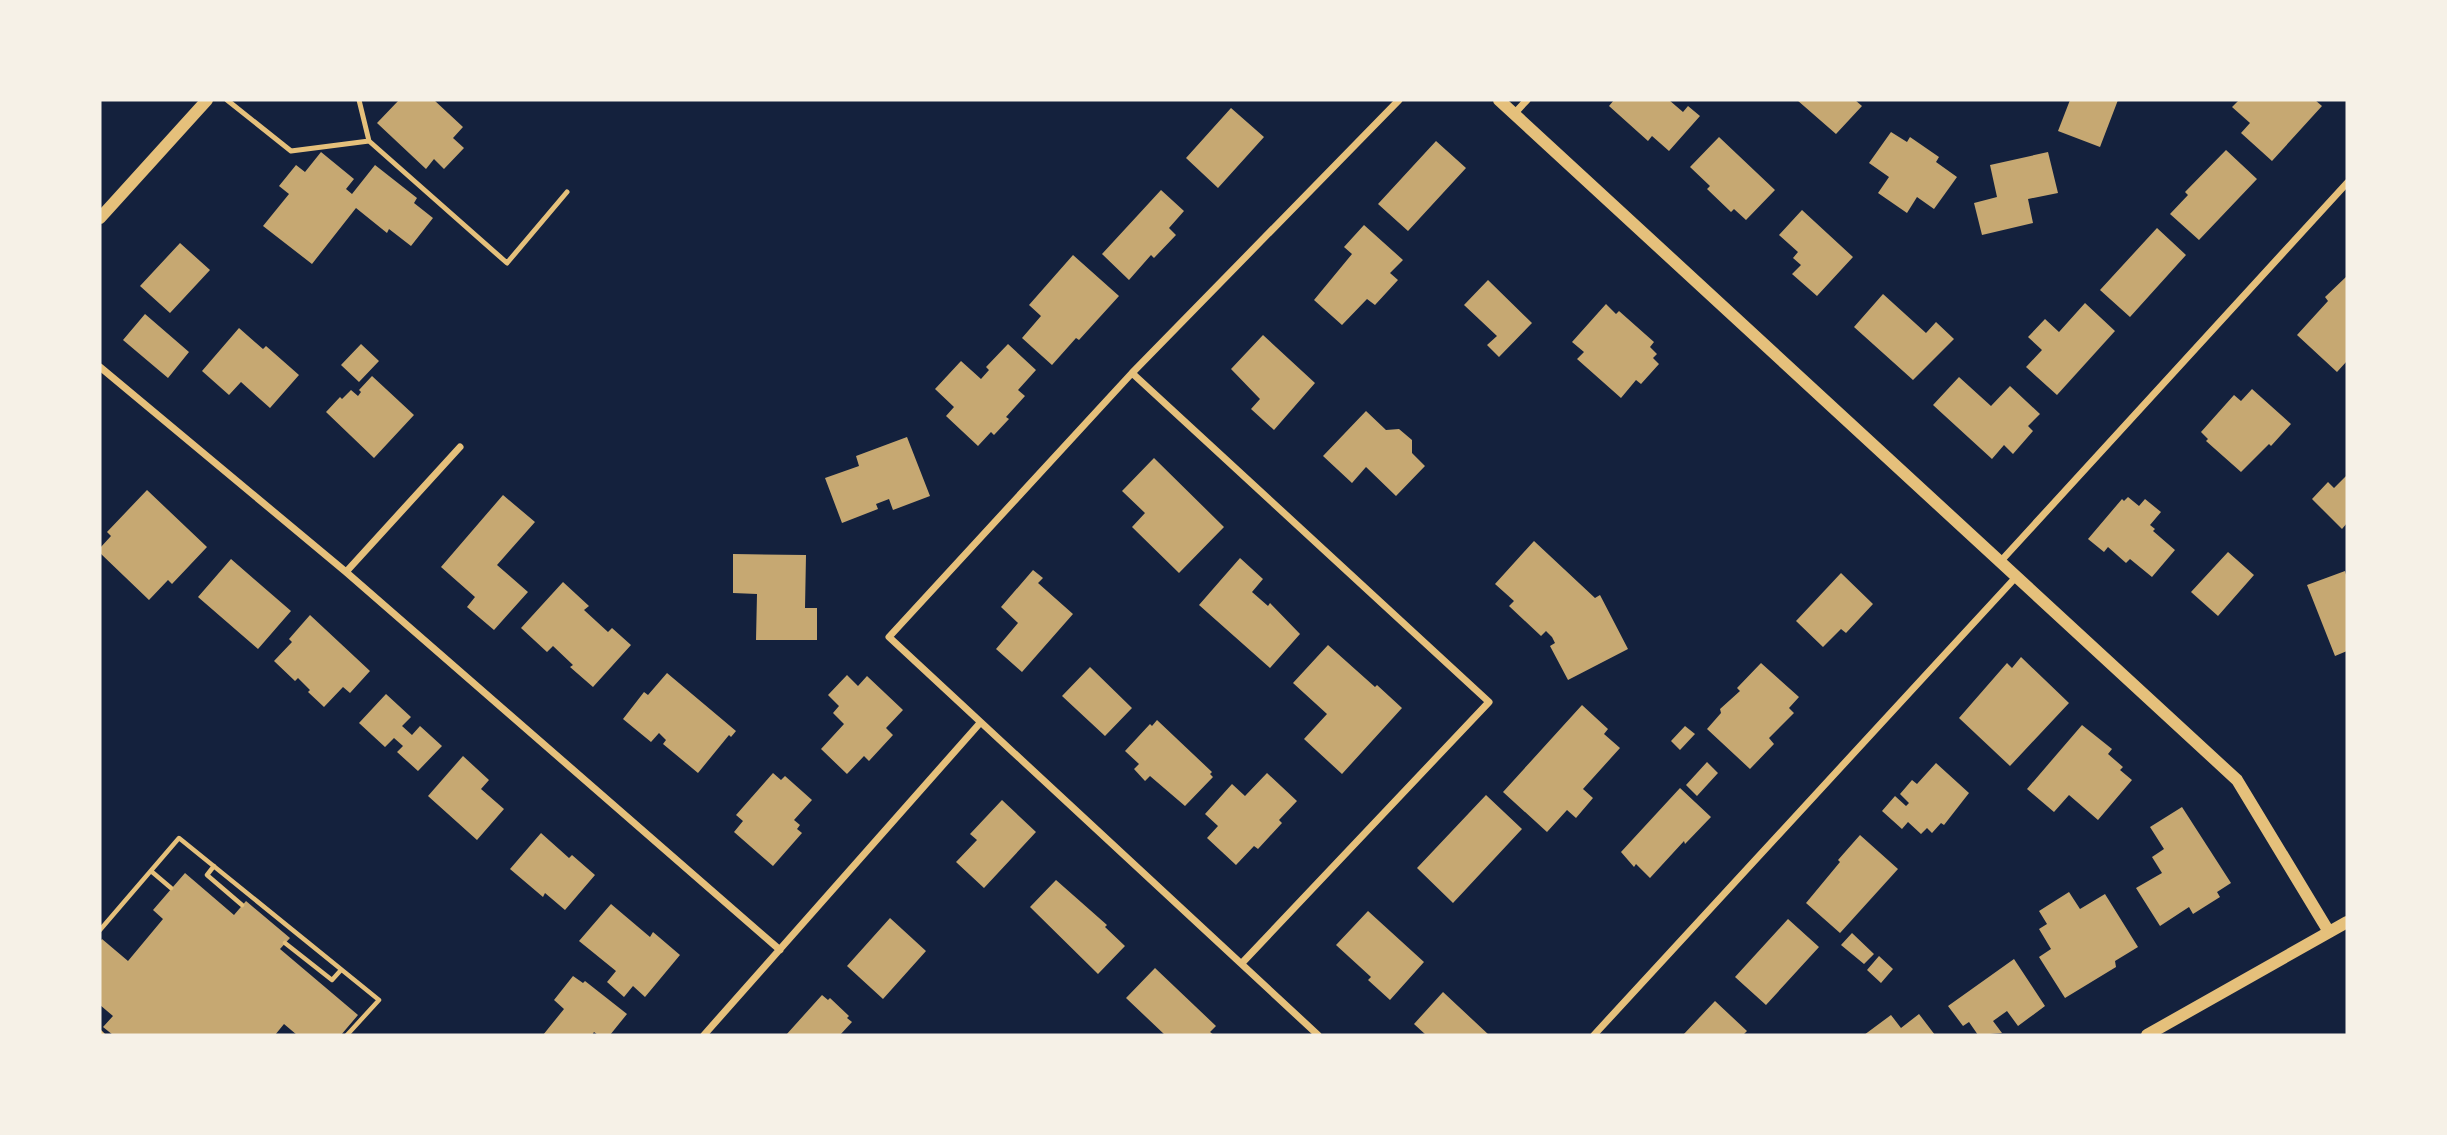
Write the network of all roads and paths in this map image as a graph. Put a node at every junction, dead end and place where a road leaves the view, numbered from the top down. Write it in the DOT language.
graph roads {
  1 [pos="207,100"];
  2 [pos="227,100"];
  3 [pos="359,100"];
  4 [pos="1399,100"];
  5 [pos="1499,100"];
  6 [pos="1527,100"];
  7 [pos="1514,114"];
  8 [pos="369,141"];
  9 [pos="2347,183"];
  10 [pos="567,192"];
  11 [pos="100,218"];
  12 [pos="100,367"];
  13 [pos="1132,373"];
  14 [pos="460,447"];
  15 [pos="1999,563"];
  16 [pos="346,572"];
  17 [pos="2016,578"];
  18 [pos="980,723"];
  19 [pos="214,866"];
  20 [pos="151,871"];
  21 [pos="171,888"];
  22 [pos="242,905"];
  23 [pos="2347,922"];
  24 [pos="100,930"];
  25 [pos="2329,932"];
  26 [pos="285,943"];
  27 [pos="780,950"];
  28 [pos="1242,963"];
  29 [pos="341,970"];
  30 [pos="347,1035"];
  31 [pos="704,1035"];
  32 [pos="1318,1035"];
  33 [pos="1594,1035"];
  34 [pos="2147,1035"];
  1 -- 11 [label="street"];
  2 -- 8 [label="lane"];
  3 -- 8 [label="lane"];
  4 -- 13 [label="street"];
  5 -- 7 [label="street"];
  6 -- 7 [label="street"];
  7 -- 15 [label="street"];
  8 -- 10 [label="lane"];
  9 -- 15 [label="street"];
  12 -- 16 [label="street"];
  13 -- 18 [label="street"];
  13 -- 28 [label="street"];
  14 -- 16 [label="street"];
  15 -- 17 [label="street"];
  16 -- 27 [label="street"];
  17 -- 25 [label="street"];
  17 -- 33 [label="street"];
  18 -- 27 [label="street"];
  18 -- 28 [label="street"];
  19 -- 20 [label="path"];
  19 -- 22 [label="path"];
  19 -- 29 [label="path"];
  20 -- 21 [label="path"];
  20 -- 24 [label="path"];
  23 -- 25 [label="street"];
  25 -- 34 [label="street"];
  26 -- 29 [label="path"];
  27 -- 31 [label="street"];
  28 -- 32 [label="street"];
  29 -- 30 [label="path"];
}
